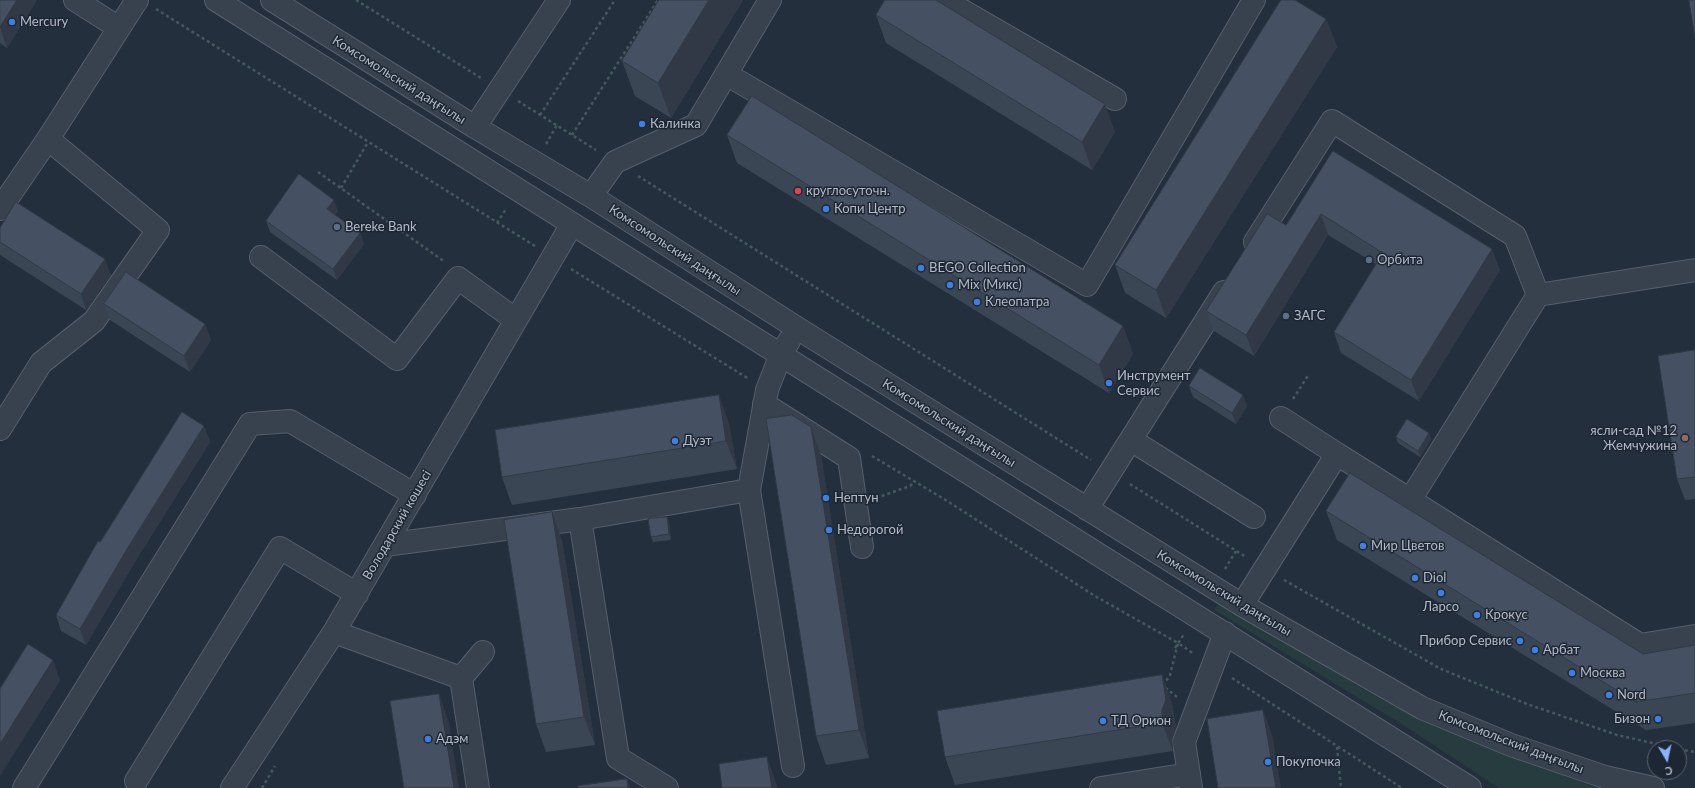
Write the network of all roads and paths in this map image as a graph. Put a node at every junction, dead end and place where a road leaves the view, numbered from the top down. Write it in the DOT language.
graph roads {
  1 [pos="75,0"];
  2 [pos="216,0"];
  3 [pos="272,0"];
  4 [pos="356,0"];
  5 [pos="559,0"];
  6 [pos="615,0"];
  7 [pos="658,0"];
  8 [pos="770,0"];
  9 [pos="944,0"];
  10 [pos="1254,0"];
  11 [pos="146,4"];
  12 [pos="298,16"];
  13 [pos="119,28"];
  14 [pos="281,42"];
  15 [pos="726,74"];
  16 [pos="500,90"];
  17 [pos="1115,99"];
  18 [pos="540,115"];
  19 [pos="475,127"];
  20 [pos="572,135"];
  21 [pos="48,139"];
  22 [pos="368,142"];
  23 [pos="615,162"];
  24 [pos="318,172"];
  25 [pos="342,188"];
  26 [pos="591,196"];
  27 [pos="0,209"];
  28 [pos="572,224"];
  29 [pos="261,257"];
  30 [pos="552,257"];
  31 [pos="1695,270"];
  32 [pos="458,278"];
  33 [pos="1538,295"];
  34 [pos="516,320"];
  35 [pos="797,328"];
  36 [pos="781,354"];
  37 [pos="1308,374"];
  38 [pos="765,397"];
  39 [pos="1281,418"];
  40 [pos="0,429"];
  41 [pos="1131,440"];
  42 [pos="867,453"];
  43 [pos="1337,454"];
  44 [pos="1110,472"];
  45 [pos="914,482"];
  46 [pos="749,490"];
  47 [pos="414,495"];
  48 [pos="1410,500"];
  49 [pos="856,505"];
  50 [pos="1087,509"];
  51 [pos="1254,517"];
  52 [pos="580,519"];
  53 [pos="385,545"];
  54 [pos="862,547"];
  55 [pos="1264,569"];
  56 [pos="357,594"];
  57 [pos="1242,605"];
  58 [pos="334,632"];
  59 [pos="1225,633"];
  60 [pos="1695,636"];
  61 [pos="1178,643"];
  62 [pos="483,652"];
  63 [pos="1213,666"];
  64 [pos="461,678"];
  65 [pos="1201,695"];
  66 [pos="1647,742"];
  67 [pos="1336,747"];
  68 [pos="793,766"];
  69 [pos="136,781"];
  70 [pos="1190,781"];
  71 [pos="24,788"];
  72 [pos="232,788"];
  73 [pos="478,788"];
  74 [pos="667,788"];
  75 [pos="1101,788"];
  76 [pos="1341,788"];
  77 [pos="1402,788"];
  78 [pos="1470,788"];
  79 [pos="1653,788"];
  1 -- 13 [label="street"];
  2 -- 14 [label="street"];
  3 -- 12 [label="street, Комсомольский даңғылы"];
  4 -- 16 [label="path"];
  5 -- 16 [label="street"];
  6 -- 18 [label="path"];
  7 -- 20 [label="path"];
  8 -- 15 [label="street"];
  9 -- 17 [label="street"];
  10 -- 15 [label="street"];
  11 -- 13 [label="street"];
  11 -- 22 [label="path"];
  12 -- 14 [label="street"];
  12 -- 19 [label="street, Комсомольский даңғылы"];
  13 -- 21 [label="street"];
  14 -- 28 [label="street"];
  15 -- 23 [label="street"];
  16 -- 18 [label="path"];
  16 -- 19 [label="street"];
  18 -- 20 [label="path"];
  19 -- 26 [label="street, Комсомольский даңғылы"];
  20 -- 23 [label="path"];
  21 -- 27 [label="street"];
  21 -- 40 [label="street"];
  22 -- 25 [label="path"];
  22 -- 30 [label="path"];
  23 -- 26 [label="street"];
  23 -- 44 [label="path"];
  24 -- 25 [label="path"];
  25 -- 32 [label="path"];
  26 -- 35 [label="street, Комсомольский даңғылы"];
  28 -- 30 [label="street, Володарский көшесі"];
  28 -- 36 [label="street"];
  29 -- 32 [label="street"];
  30 -- 34 [label="street, Володарский көшесі"];
  30 -- 38 [label="path"];
  31 -- 33 [label="street"];
  32 -- 34 [label="street"];
  33 -- 41 [label="street"];
  33 -- 48 [label="street"];
  34 -- 47 [label="street, Володарский көшесі"];
  35 -- 36 [label="street"];
  35 -- 50 [label="street, Комсомольский даңғылы"];
  36 -- 38 [label="street"];
  36 -- 59 [label="street"];
  37 -- 39 [label="path"];
  38 -- 46 [label="street"];
  38 -- 49 [label="street"];
  39 -- 43 [label="street"];
  41 -- 44 [label="street"];
  41 -- 51 [label="street"];
  42 -- 45 [label="path"];
  43 -- 48 [label="street"];
  43 -- 55 [label="street"];
  44 -- 50 [label="street"];
  44 -- 55 [label="path"];
  45 -- 49 [label="path"];
  45 -- 61 [label="path"];
  46 -- 52 [label="street"];
  46 -- 68 [label="street"];
  47 -- 53 [label="street, Володарский көшесі"];
  47 -- 71 [label="street"];
  48 -- 60 [label="street"];
  49 -- 54 [label="street"];
  50 -- 57 [label="street, Комсомольский даңғылы"];
  52 -- 53 [label="street"];
  52 -- 74 [label="street"];
  53 -- 56 [label="street, Володарский көшесі"];
  55 -- 57 [label="street"];
  55 -- 66 [label="path"];
  56 -- 58 [label="street, Володарский көшесі"];
  56 -- 69 [label="street"];
  57 -- 79 [label="street, Комсомольский даңғылы"];
  58 -- 64 [label="street"];
  58 -- 72 [label="street, Володарский көшесі"];
  59 -- 63 [label="street"];
  59 -- 78 [label="street"];
  61 -- 63 [label="path"];
  61 -- 65 [label="path"];
  62 -- 64 [label="street"];
  63 -- 65 [label="street"];
  63 -- 67 [label="path"];
  64 -- 73 [label="street"];
  65 -- 70 [label="street"];
  67 -- 76 [label="path"];
  67 -- 77 [label="path"];
  70 -- 75 [label="street"];
}
